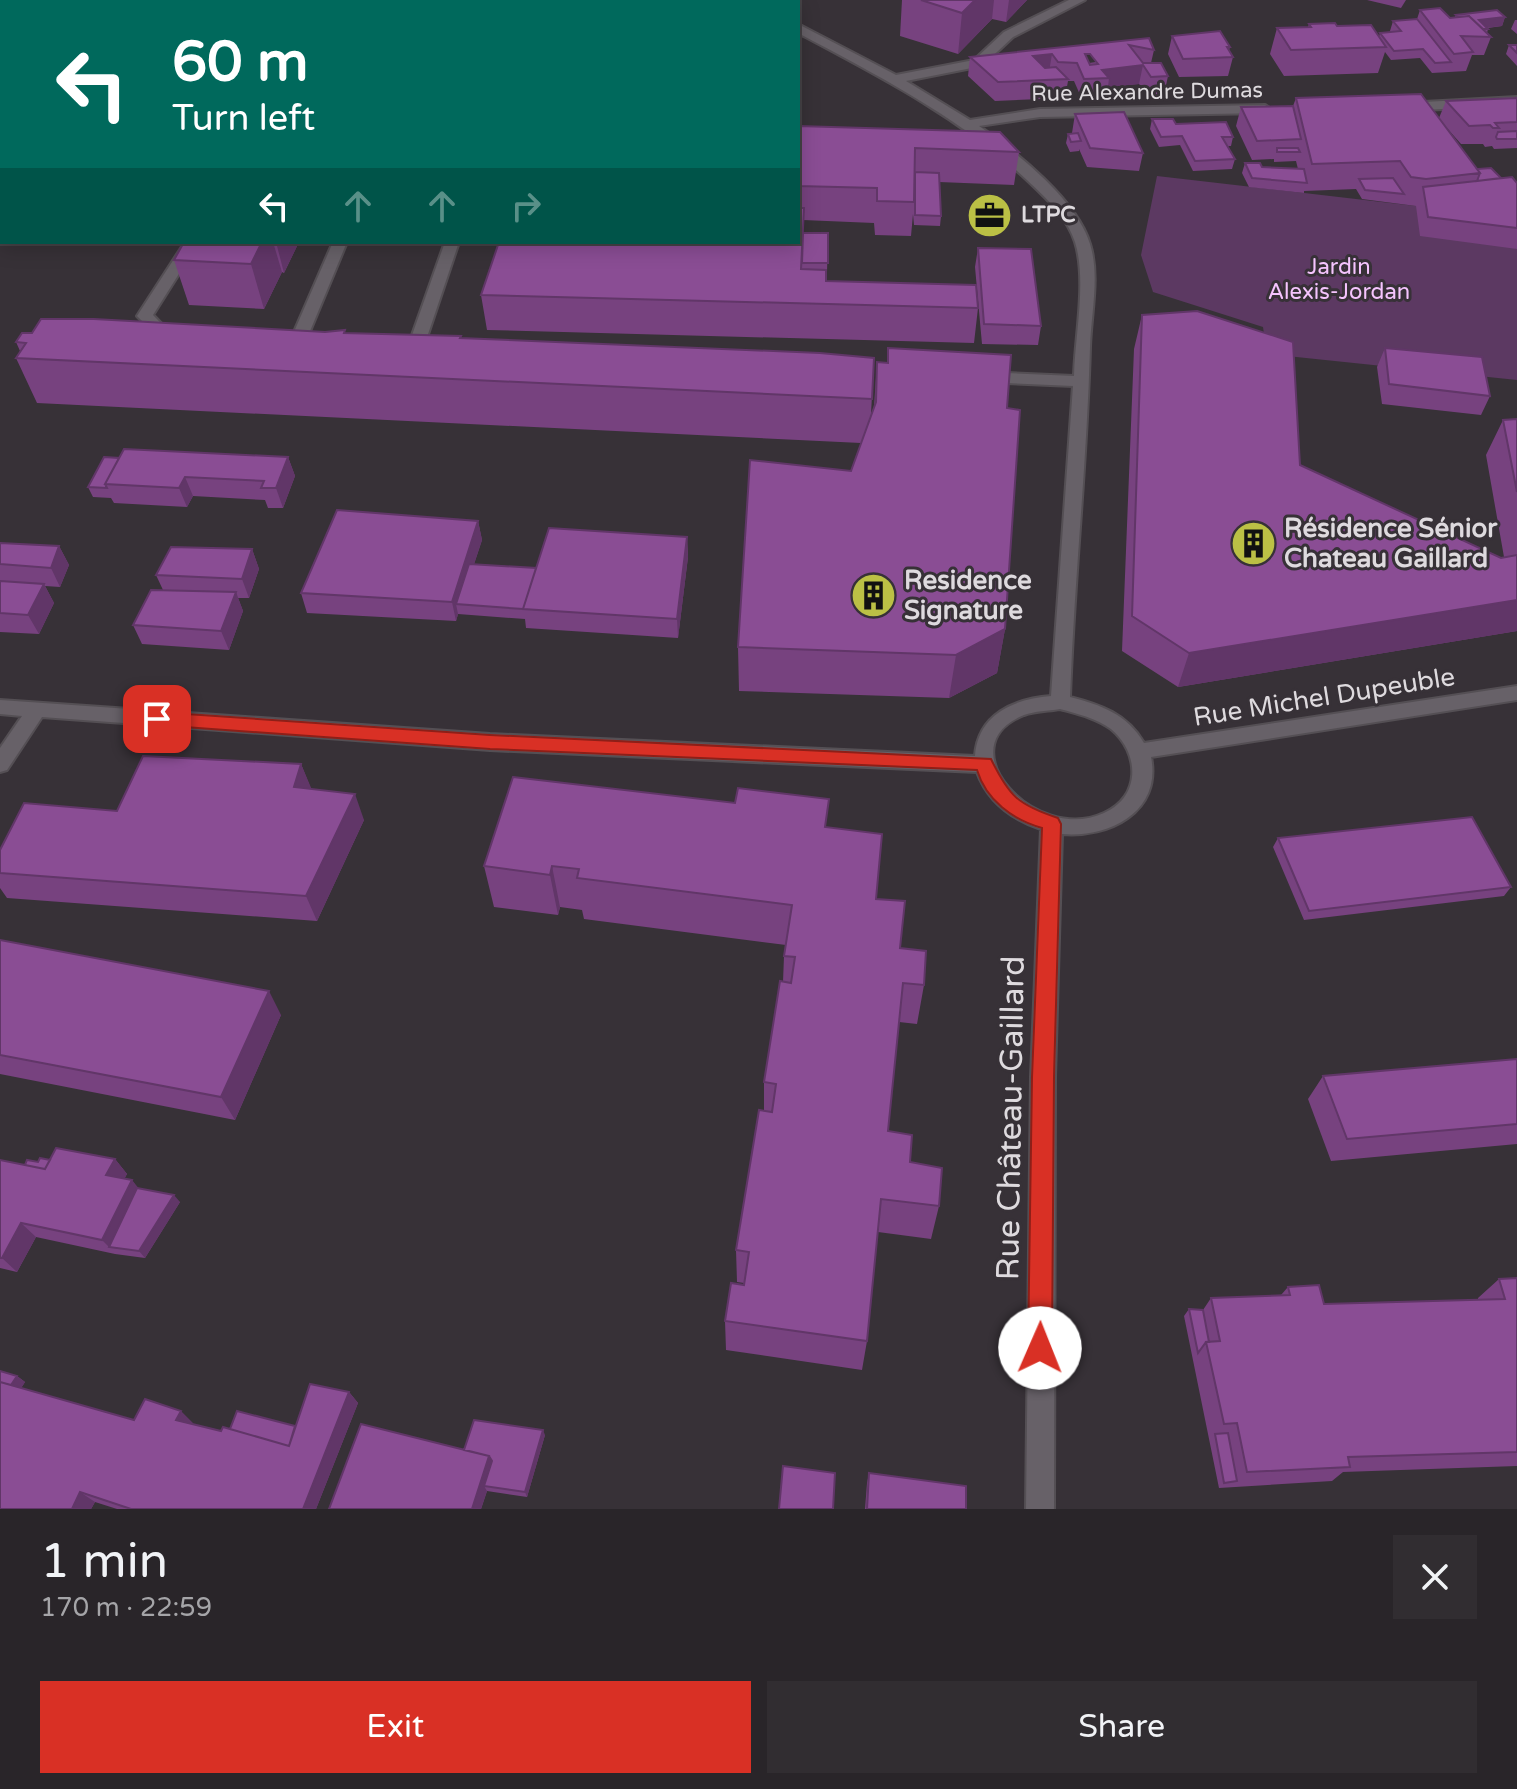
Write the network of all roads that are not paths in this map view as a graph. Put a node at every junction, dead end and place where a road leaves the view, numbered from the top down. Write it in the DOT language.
graph roads {
  1 [pos="1079,0"];
  2 [pos="800,29"];
  3 [pos="896,79"];
  4 [pos="1517,101"];
  5 [pos="1397,107"];
  6 [pos="1273,109"];
  7 [pos="970,124"];
  8 [pos="191,244"];
  9 [pos="339,244"];
  10 [pos="451,244"];
  11 [pos="186,343"];
  12 [pos="295,348"];
  13 [pos="413,355"];
  14 [pos="972,376"];
  15 [pos="1082,381"];
  16 [pos="1517,693"];
  17 [pos="1060,702"];
  18 [pos="0,707"];
  19 [pos="37,710"];
  20 [pos="1140,751"];
  21 [pos="0,764"];
  22 [pos="984,764"];
  23 [pos="1052,824"];
  24 [pos="1040,1509"];
  1 -- 3 [label="street"];
  2 -- 3 [label="street"];
  3 -- 7 [label="street"];
  4 -- 5 [label="street"];
  6 -- 7 [label="street, Rue Alexandre Dumas"];
  7 -- 15 [label="street"];
  8 -- 11 [label="street"];
  9 -- 12 [label="street"];
  10 -- 13 [label="street"];
  14 -- 15 [label="street"];
  15 -- 17 [label="street"];
  16 -- 20 [label="street, Rue Michel Dupeuble"];
  17 -- 20 [label="street"];
  17 -- 22 [label="street"];
  18 -- 19 [label="street"];
  19 -- 21 [label="street"];
  19 -- 22 [label="street"];
  20 -- 23 [label="street"];
  22 -- 23 [label="street"];
  23 -- 24 [label="street, Rue Château-Gaillard"];
}
